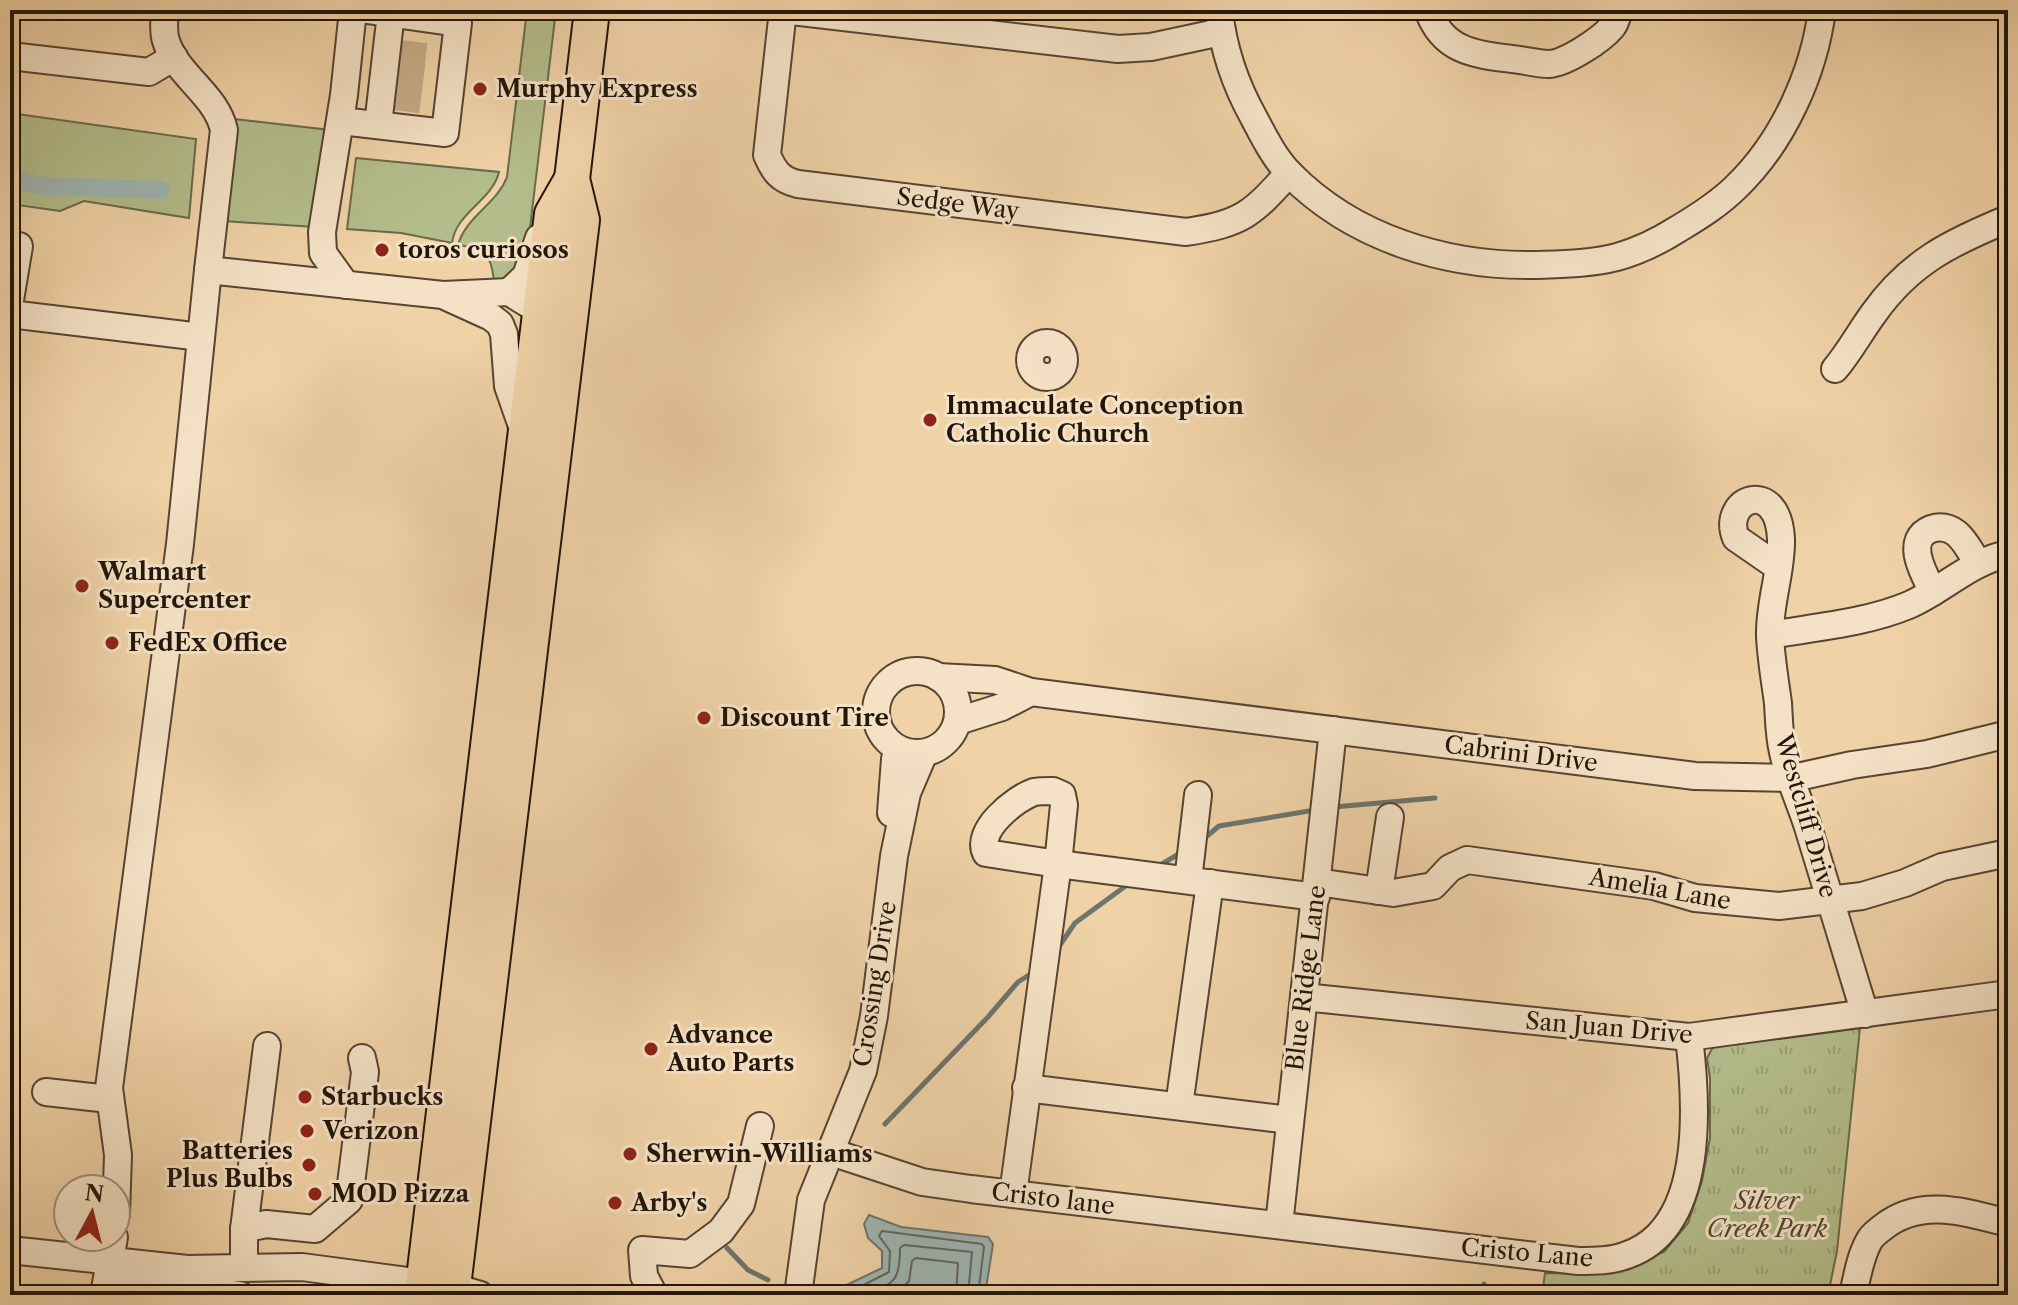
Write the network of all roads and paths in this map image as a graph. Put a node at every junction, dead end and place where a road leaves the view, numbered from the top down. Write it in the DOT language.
graph roads {
  1 [pos="165,10"];
  2 [pos="353,10"];
  3 [pos="592,10"];
  4 [pos="783,10"];
  5 [pos="1428,10"];
  6 [pos="1619,10"];
  7 [pos="1822,10"];
  8 [pos="379,12"];
  9 [pos="1220,21"];
  10 [pos="10,56"];
  11 [pos="174,57"];
  12 [pos="343,108"];
  13 [pos="378,125"];
  14 [pos="1289,173"];
  15 [pos="572,179"];
  16 [pos="552,214"];
  17 [pos="2008,219"];
  18 [pos="19,246"];
  19 [pos="208,270"];
  20 [pos="346,285"];
  21 [pos="509,292"];
  22 [pos="443,295"];
  23 [pos="10,300"];
  24 [pos="540,311"];
  25 [pos="10,314"];
  26 [pos="201,337"];
  27 [pos="564,366"];
  28 [pos="1835,369"];
  29 [pos="525,437"];
  30 [pos="2008,554"];
  31 [pos="1978,564"];
  32 [pos="1778,567"];
  33 [pos="1933,592"];
  34 [pos="1770,635"];
  35 [pos="938,677"];
  36 [pos="1031,692"];
  37 [pos="958,721"];
  38 [pos="1333,730"];
  39 [pos="2008,734"];
  40 [pos="912,752"];
  41 [pos="1793,778"];
  42 [pos="1198,795"];
  43 [pos="1390,817"];
  44 [pos="2008,853"];
  45 [pos="1199,881"];
  46 [pos="1317,889"];
  47 [pos="1379,891"];
  48 [pos="1831,901"];
  49 [pos="2008,994"];
  50 [pos="1304,997"];
  51 [pos="1865,1014"];
  52 [pos="1689,1037"];
  53 [pos="267,1046"];
  54 [pos="362,1058"];
  55 [pos="1026,1088"];
  56 [pos="46,1092"];
  57 [pos="109,1099"];
  58 [pos="1179,1106"];
  59 [pos="1290,1120"];
  60 [pos="760,1126"];
  61 [pos="831,1152"];
  62 [pos="117,1173"];
  63 [pos="1013,1194"];
  64 [pos="2008,1223"];
  65 [pos="1279,1225"];
  66 [pos="244,1229"];
  67 [pos="10,1250"];
  68 [pos="52,1250"];
  69 [pos="110,1253"];
  70 [pos="114,1253"];
  71 [pos="126,1253"];
  72 [pos="244,1268"];
  73 [pos="642,1289"];
  74 [pos="446,1291"];
  75 [pos="104,1295"];
  76 [pos="240,1295"];
  77 [pos="798,1295"];
  78 [pos="1853,1295"];
  1 -- 11 [label="street"];
  2 -- 12 [label="street"];
  3 -- 15 [label="main road"];
  4 -- 9 [label="street"];
  4 -- 14 [label="street, Sedge Way"];
  5 -- 6 [label="street"];
  7 -- 14 [label="street"];
  8 -- 13 [label="street"];
  8 -- 13 [label="street"];
  9 -- 14 [label="street"];
  10 -- 11 [label="street"];
  11 -- 19 [label="street"];
  12 -- 13 [label="street"];
  12 -- 20 [label="street"];
  15 -- 16 [label="main road"];
  15 -- 27 [label="main road"];
  16 -- 21 [label="street"];
  16 -- 24 [label="main road"];
  17 -- 28 [label="street"];
  18 -- 23 [label="street"];
  19 -- 20 [label="street"];
  19 -- 26 [label="street"];
  20 -- 22 [label="street"];
  21 -- 22 [label="street"];
  21 -- 24 [label="street"];
  22 -- 29 [label="street"];
  24 -- 27 [label="street"];
  24 -- 29 [label="main road"];
  25 -- 26 [label="street"];
  26 -- 57 [label="street"];
  27 -- 74 [label="main road"];
  29 -- 74 [label="main road"];
  30 -- 31 [label="street"];
  31 -- 33 [label="street"];
  31 -- 33 [label="street"];
  32 -- 34 [label="street, Westcliff Drive"];
  33 -- 34 [label="street"];
  34 -- 41 [label="street, Westcliff Drive"];
  35 -- 36 [label="street, Cabrini Drive"];
  35 -- 37 [label="street"];
  35 -- 40 [label="street"];
  36 -- 37 [label="street"];
  36 -- 38 [label="street, Cabrini Drive"];
  37 -- 40 [label="street, Crossing Drive"];
  38 -- 41 [label="street, Cabrini Drive"];
  38 -- 46 [label="street, Blue Ridge Lane"];
  39 -- 41 [label="street, Cabrini Drive"];
  40 -- 61 [label="street, Crossing Drive"];
  41 -- 48 [label="street, Westcliff Drive"];
  42 -- 45 [label="street"];
  43 -- 47 [label="street"];
  44 -- 48 [label="street, Amelia Lane"];
  45 -- 46 [label="street, Amelia Lane"];
  45 -- 55 [label="street, Amelia Lane"];
  45 -- 58 [label="street"];
  46 -- 47 [label="street, Amelia Lane"];
  46 -- 50 [label="street, Blue Ridge Lane"];
  47 -- 48 [label="street, Amelia Lane"];
  48 -- 51 [label="street, Westcliff Drive"];
  49 -- 51 [label="street, San Juan Drive"];
  50 -- 52 [label="street, San Juan Drive"];
  50 -- 59 [label="street, Blue Ridge Lane"];
  51 -- 52 [label="street, San Juan Drive"];
  52 -- 65 [label="street, Cristo Lane"];
  53 -- 66 [label="street"];
  54 -- 66 [label="street"];
  55 -- 58 [label="street"];
  55 -- 63 [label="street"];
  56 -- 57 [label="street"];
  57 -- 62 [label="street"];
  58 -- 59 [label="street"];
  59 -- 65 [label="street, Blue Ridge Lane"];
  60 -- 73 [label="street"];
  61 -- 63 [label="street, Cristo lane"];
  61 -- 77 [label="street, Crossing Drive"];
  63 -- 65 [label="street, Cristo lane"];
  64 -- 78 [label="street"];
  66 -- 72 [label="street"];
  67 -- 68 [label="street"];
  69 -- 75 [label="street"];
  70 -- 76 [label="street"];
  71 -- 72 [label="street"];
  72 -- 74 [label="street"];
}
